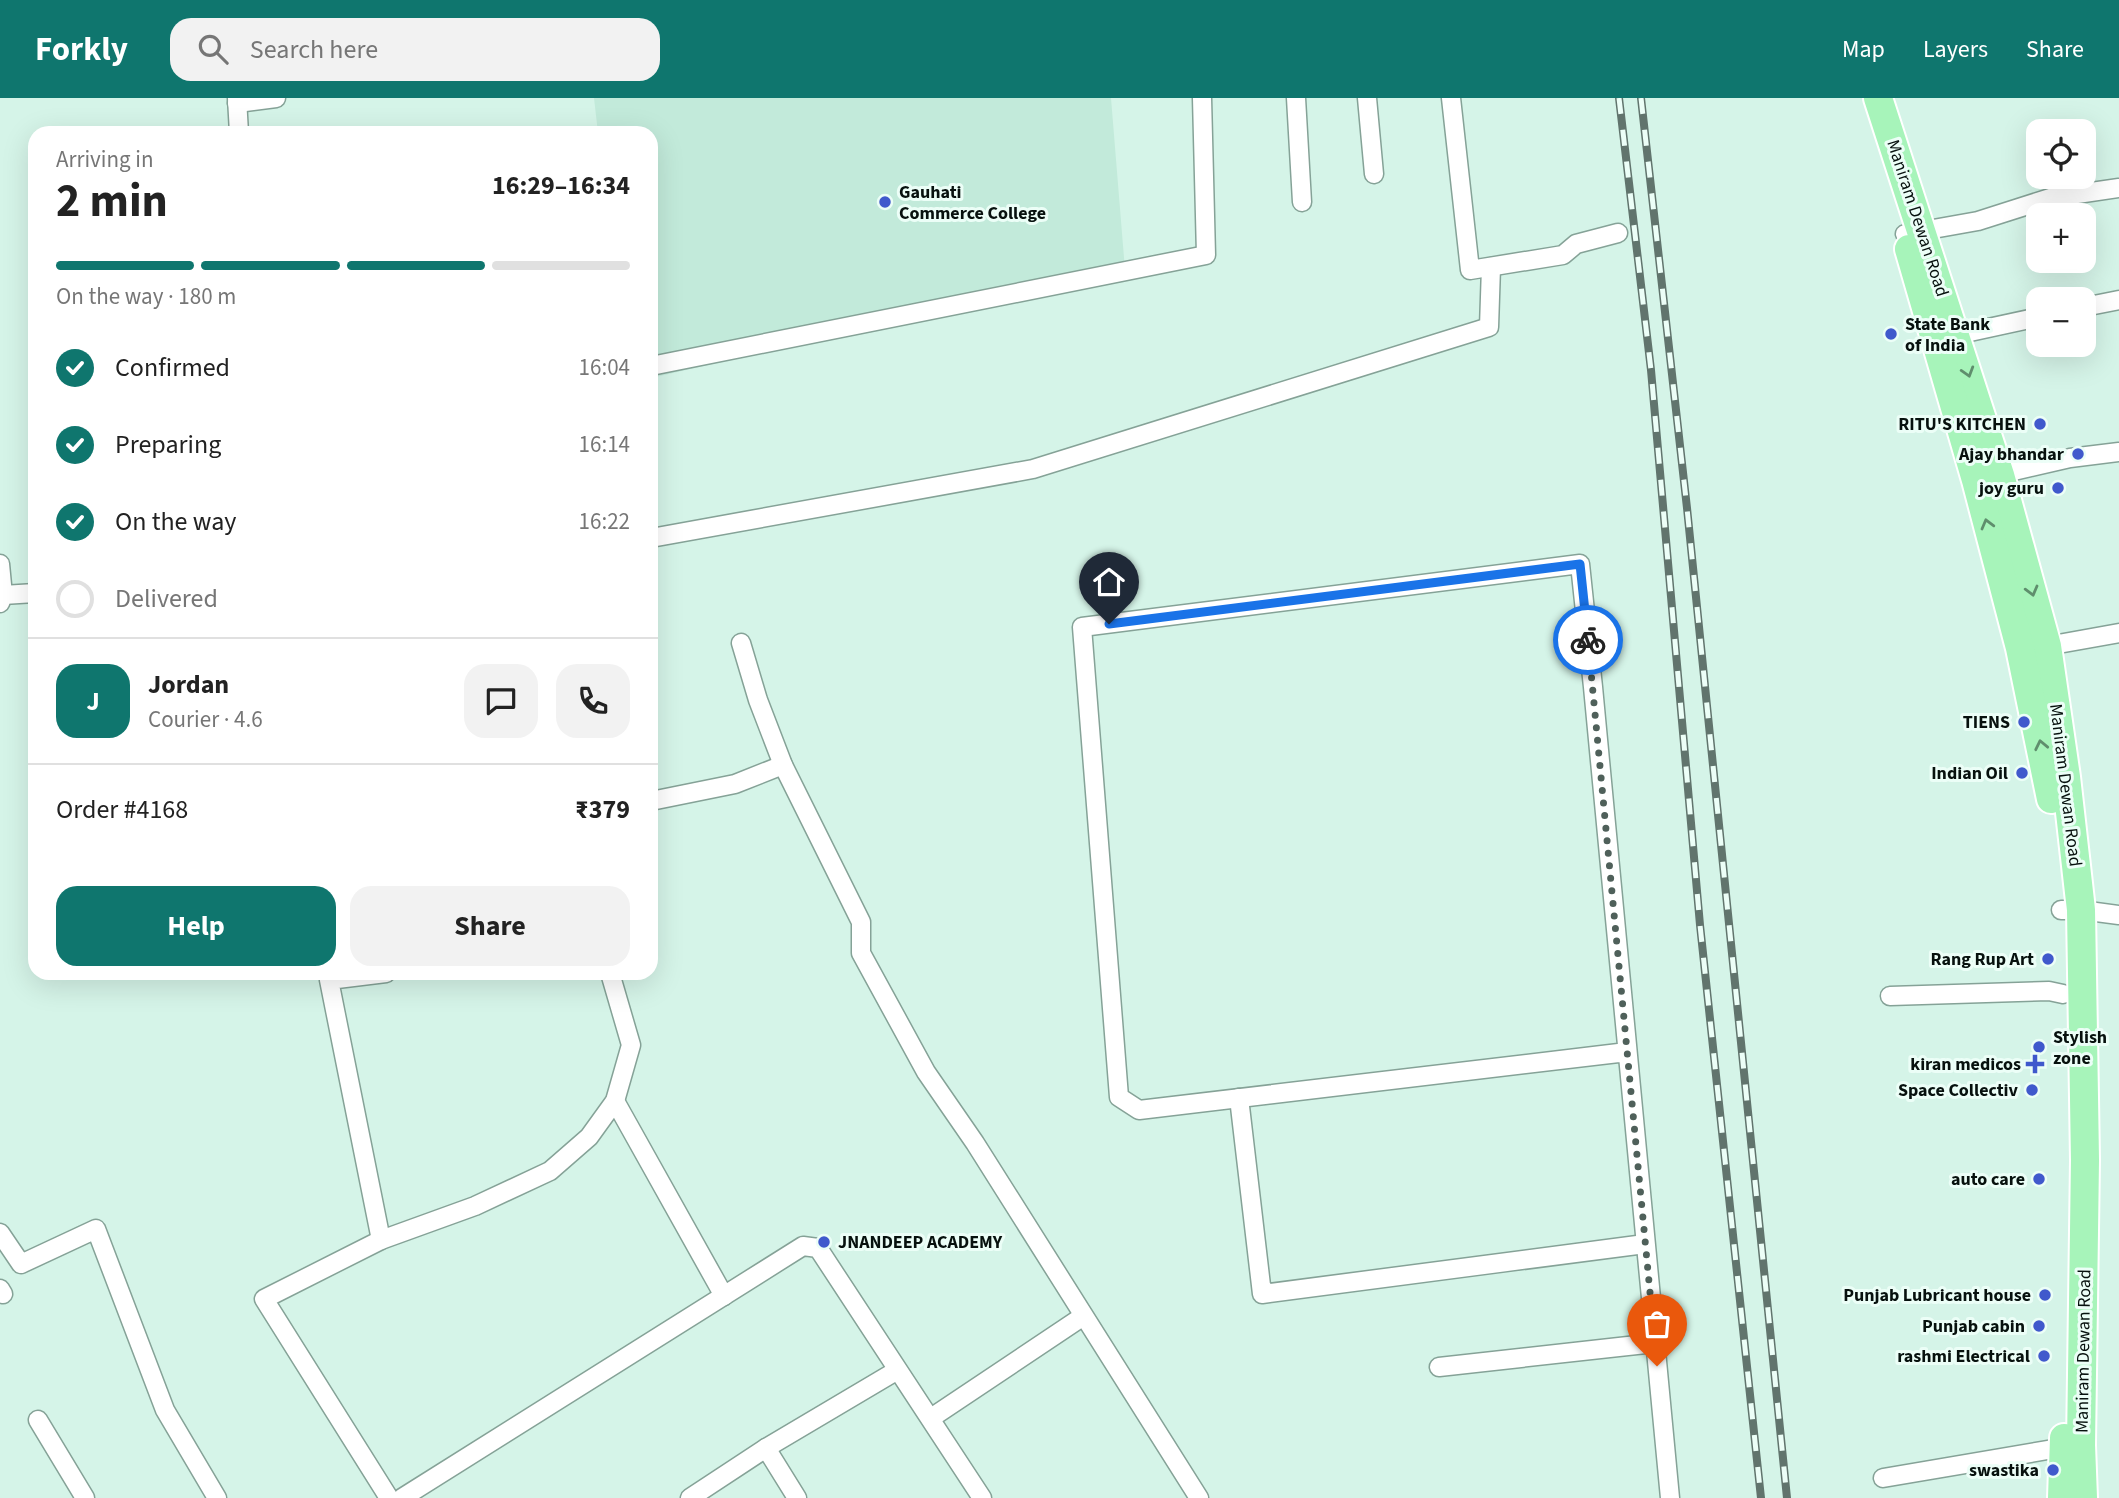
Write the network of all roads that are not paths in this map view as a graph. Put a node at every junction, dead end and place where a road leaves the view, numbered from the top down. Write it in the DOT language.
graph roads {
  1 [pos="276,98"];
  2 [pos="1202,98"];
  3 [pos="1296,98"];
  4 [pos="1367,98"];
  5 [pos="1451,98"];
  6 [pos="1859,98"];
  7 [pos="1878,98"];
  8 [pos="237,100"];
  9 [pos="239,126"];
  10 [pos="1374,174"];
  11 [pos="2119,188"];
  12 [pos="1302,202"];
  13 [pos="1914,232"];
  14 [pos="1618,233"];
  15 [pos="1491,267"];
  16 [pos="2119,300"];
  17 [pos="2096,305"];
  18 [pos="2026,320"];
  19 [pos="1956,335"];
  20 [pos="658,365"];
  21 [pos="2119,452"];
  22 [pos="1988,477"];
  23 [pos="658,537"];
  24 [pos="0,564"];
  25 [pos="28,594"];
  26 [pos="2,599"];
  27 [pos="2119,633"];
  28 [pos="741,643"];
  29 [pos="2047,646"];
  30 [pos="783,765"];
  31 [pos="658,800"];
  32 [pos="2071,910"];
  33 [pos="2119,915"];
  34 [pos="329,980"];
  35 [pos="612,980"];
  36 [pos="2063,994"];
  37 [pos="1890,996"];
  38 [pos="1627,1052"];
  39 [pos="1239,1098"];
  40 [pos="615,1101"];
  41 [pos="0,1233"];
  42 [pos="381,1240"];
  43 [pos="1645,1244"];
  44 [pos="724,1296"];
  45 [pos="1082,1317"];
  46 [pos="1655,1343"];
  47 [pos="1439,1367"];
  48 [pos="896,1371"];
  49 [pos="931,1418"];
  50 [pos="38,1420"];
  51 [pos="2072,1446"];
  52 [pos="766,1448"];
  53 [pos="1883,1478"];
  54 [pos="85,1498"];
  55 [pos="217,1498"];
  56 [pos="389,1498"];
  57 [pos="402,1498"];
  58 [pos="690,1498"];
  59 [pos="797,1498"];
  60 [pos="982,1498"];
  61 [pos="1199,1498"];
  62 [pos="1670,1498"];
  63 [pos="2062,1498"];
  64 [pos="2083,1498"];
  1 -- 8 [label="street"];
  2 -- 20 [label="street"];
  3 -- 12 [label="street"];
  4 -- 10 [label="street"];
  5 -- 15 [label="street"];
  6 -- 13 [label="main road, Maniram Dewan Road"];
  7 -- 13 [label="main road, Maniram Dewan Road"];
  8 -- 9 [label="street"];
  11 -- 13 [label="street"];
  13 -- 19 [label="main road, Maniram Dewan Road"];
  13 -- 22 [label="main road, Maniram Dewan Road"];
  14 -- 15 [label="street"];
  15 -- 23 [label="street"];
  16 -- 17 [label="street"];
  18 -- 19 [label="street"];
  19 -- 22 [label="main road, Maniram Dewan Road, one-way"];
  21 -- 22 [label="street"];
  22 -- 29 [label="main road, Maniram Dewan Road, one-way"];
  32 -- 22 [label="main road, Maniram Dewan Road, one-way"];
  24 -- 26 [label="street"];
  25 -- 26 [label="street"];
  27 -- 29 [label="street"];
  28 -- 30 [label="street"];
  29 -- 32 [label="main road, Maniram Dewan Road"];
  30 -- 31 [label="street"];
  30 -- 45 [label="street"];
  32 -- 33 [label="street"];
  32 -- 36 [label="main road, Maniram Dewan Road"];
  32 -- 51 [label="main road, Maniram Dewan Road"];
  34 -- 42 [label="street"];
  35 -- 40 [label="street"];
  36 -- 37 [label="street"];
  36 -- 51 [label="main road, Maniram Dewan Road"];
  38 -- 39 [label="street"];
  38 -- 39 [label="street"];
  38 -- 43 [label="street"];
  39 -- 43 [label="street"];
  40 -- 42 [label="street"];
  40 -- 44 [label="street"];
  41 -- 55 [label="street"];
  42 -- 56 [label="street"];
  43 -- 46 [label="street"];
  44 -- 48 [label="street"];
  44 -- 57 [label="street"];
  45 -- 49 [label="street"];
  45 -- 61 [label="street"];
  46 -- 47 [label="street"];
  46 -- 62 [label="street"];
  48 -- 49 [label="street"];
  48 -- 52 [label="street"];
  49 -- 60 [label="street"];
  50 -- 54 [label="street"];
  51 -- 53 [label="street"];
  51 -- 63 [label="main road, Maniram Dewan Road"];
  51 -- 64 [label="main road, Maniram Dewan Road"];
  52 -- 58 [label="street"];
  52 -- 59 [label="street"];
}
